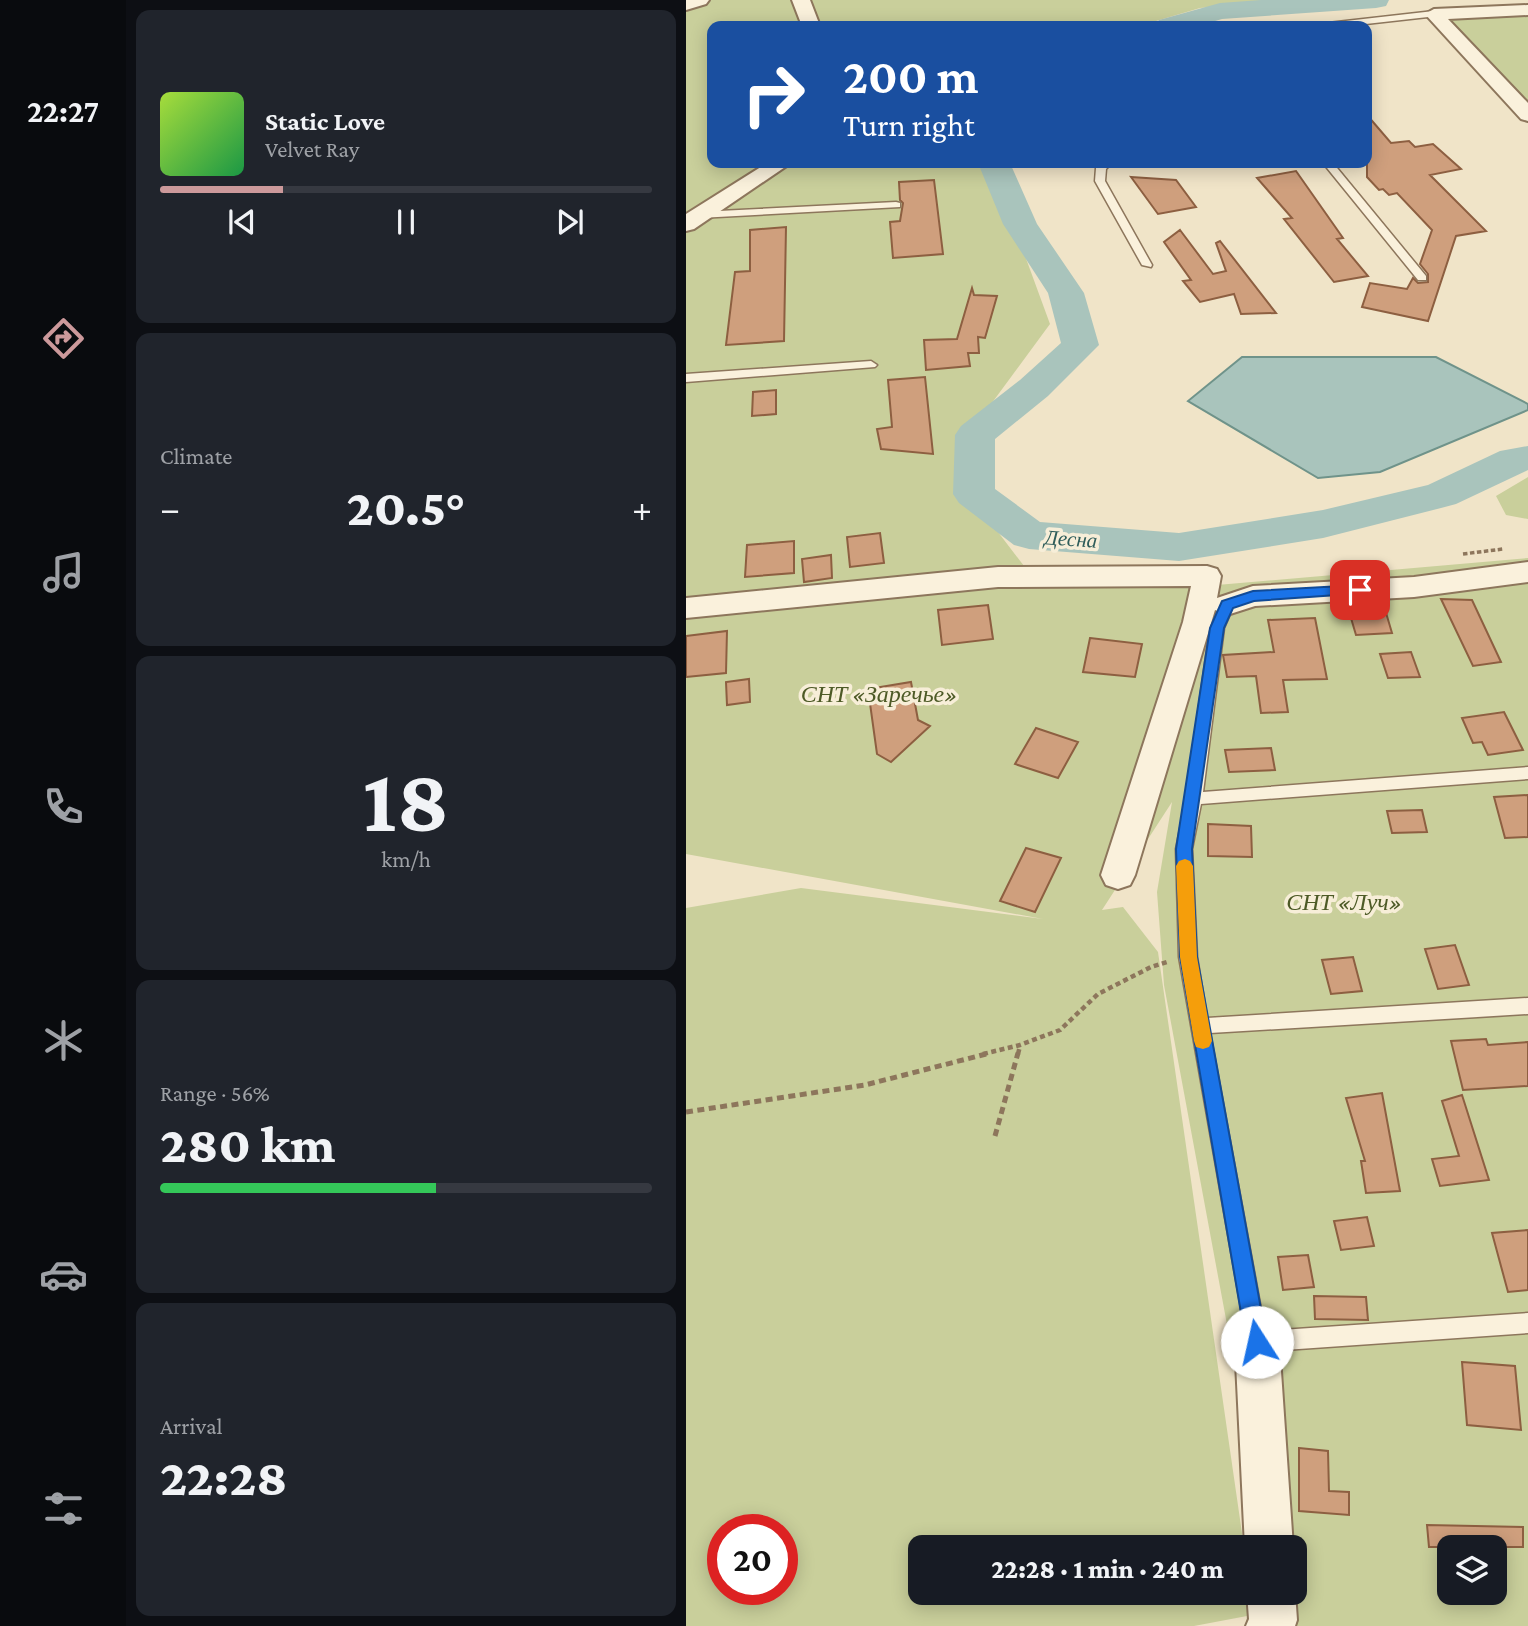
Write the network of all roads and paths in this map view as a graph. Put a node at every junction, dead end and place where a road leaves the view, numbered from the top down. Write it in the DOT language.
graph roads {
  1 [pos="700,0"];
  2 [pos="802,0"];
  3 [pos="686,5"];
  4 [pos="1528,10"];
  5 [pos="1434,14"];
  6 [pos="809,21"];
  7 [pos="1372,21"];
  8 [pos="1528,115"];
  9 [pos="773,168"];
  10 [pos="1101,168"];
  11 [pos="1332,168"];
  12 [pos="896,205"];
  13 [pos="693,219"];
  14 [pos="1147,265"];
  15 [pos="1422,278"];
  16 [pos="871,365"];
  17 [pos="686,378"];
  18 [pos="1528,572"];
  19 [pos="1227,605"];
  20 [pos="686,608"];
  21 [pos="1528,773"];
  22 [pos="1194,799"];
  23 [pos="1118,875"];
  24 [pos="1188,957"];
  25 [pos="1528,1006"];
  26 [pos="1200,1026"];
  27 [pos="1020,1045"];
  28 [pos="686,1112"];
  29 [pos="995,1136"];
  30 [pos="1528,1323"];
  31 [pos="1257,1342"];
  32 [pos="1268,1535"];
  33 [pos="1272,1605"];
  34 [pos="1270,1626"];
  1 -- 3 [label="street"];
  2 -- 6 [label="street"];
  4 -- 5 [label="street"];
  5 -- 7 [label="lane"];
  5 -- 8 [label="street"];
  9 -- 13 [label="street"];
  10 -- 14 [label="lane"];
  11 -- 15 [label="lane"];
  12 -- 13 [label="lane"];
  16 -- 17 [label="lane"];
  18 -- 19 [label="street"];
  19 -- 22 [label="lane"];
  20 -- 23 [label="street"];
  21 -- 22 [label="lane"];
  22 -- 24 [label="lane"];
  24 -- 26 [label="lane"];
  24 -- 27 [label="path"];
  25 -- 26 [label="lane"];
  26 -- 31 [label="lane"];
  27 -- 28 [label="path"];
  27 -- 29 [label="path"];
  30 -- 31 [label="lane"];
  31 -- 32 [label="street"];
  33 -- 34 [label="street"];
}
